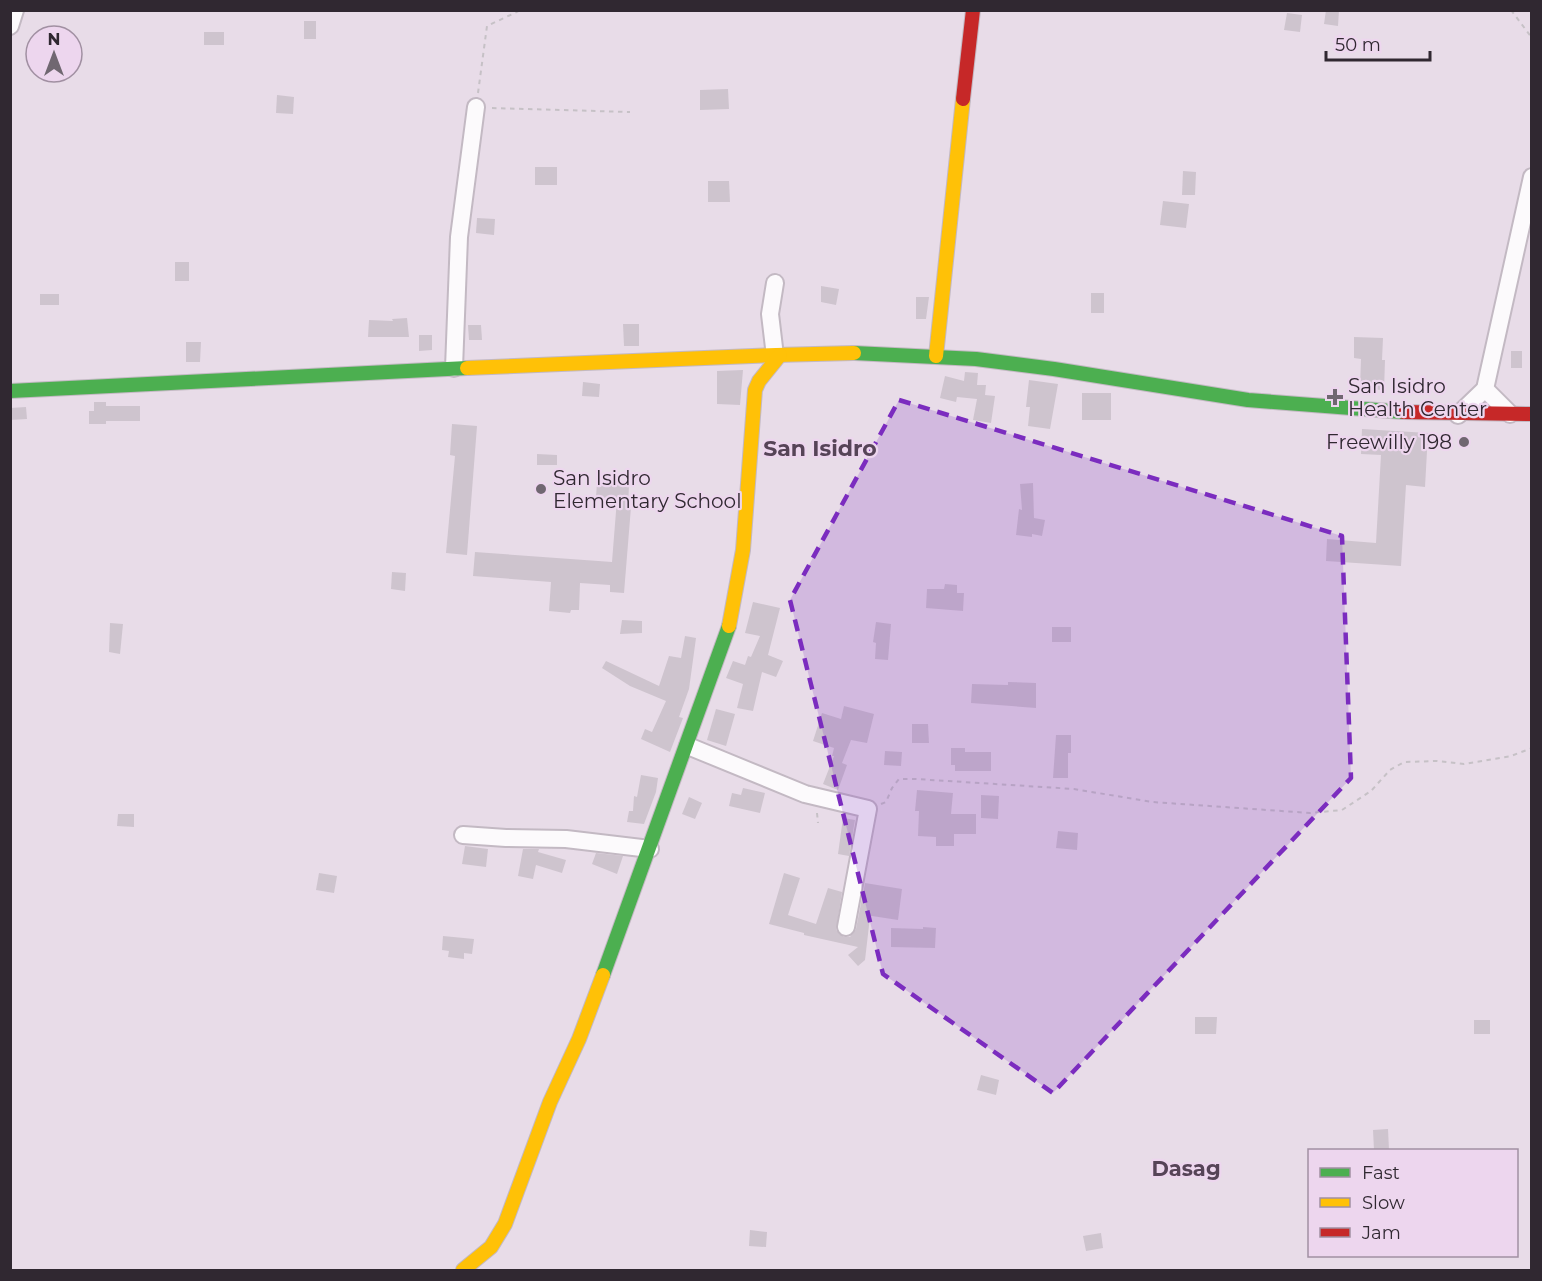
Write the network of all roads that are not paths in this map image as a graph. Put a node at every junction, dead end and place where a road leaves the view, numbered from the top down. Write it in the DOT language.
graph roads {
  1 [pos="15,10"];
  2 [pos="973,10"];
  3 [pos="10,26"];
  4 [pos="476,107"];
  5 [pos="1532,177"];
  6 [pos="775,283"];
  7 [pos="777,356"];
  8 [pos="936,356"];
  9 [pos="454,368"];
  10 [pos="1485,389"];
  11 [pos="10,391"];
  12 [pos="1510,414"];
  13 [pos="1532,414"];
  14 [pos="1458,415"];
  15 [pos="688,746"];
  16 [pos="463,835"];
  17 [pos="650,849"];
  18 [pos="846,927"];
  19 [pos="463,1270"];
  1 -- 3 [label="street"];
  2 -- 8 [label="street"];
  4 -- 9 [label="street"];
  5 -- 10 [label="street"];
  6 -- 7 [label="street"];
  7 -- 8 [label="street"];
  7 -- 9 [label="street"];
  7 -- 15 [label="street"];
  8 -- 14 [label="street"];
  9 -- 11 [label="street"];
  10 -- 12 [label="street"];
  10 -- 14 [label="street"];
  12 -- 13 [label="street"];
  12 -- 14 [label="street"];
  15 -- 17 [label="street"];
  15 -- 18 [label="street"];
  16 -- 17 [label="street"];
  17 -- 19 [label="street"];
}
